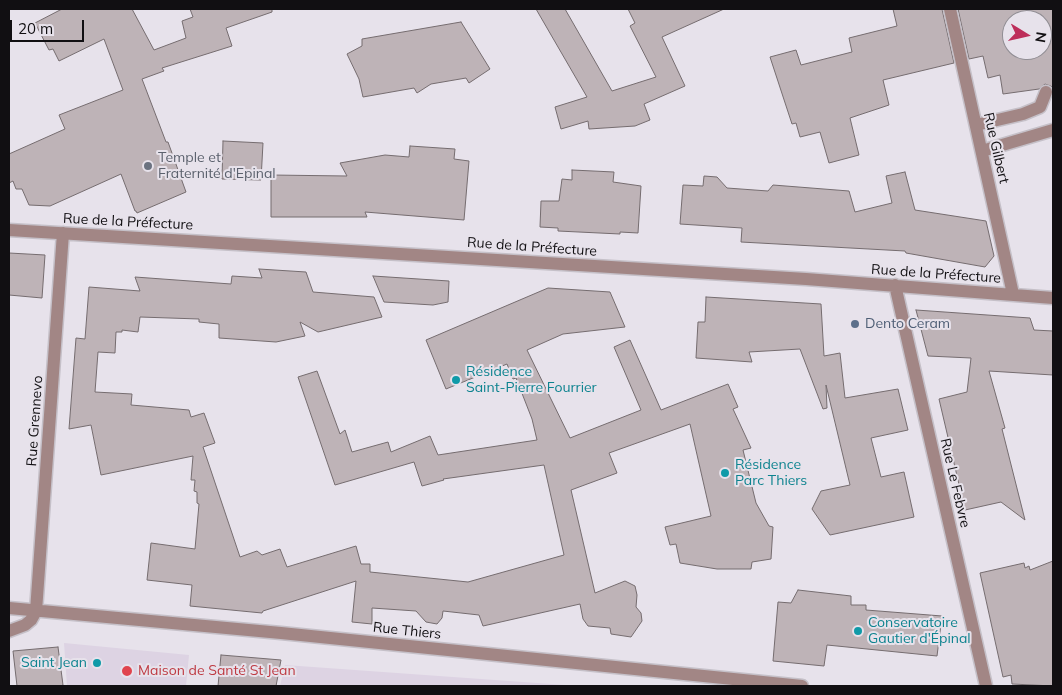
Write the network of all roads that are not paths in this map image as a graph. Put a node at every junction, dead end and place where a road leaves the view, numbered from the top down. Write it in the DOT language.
graph roads {
  1 [pos="950,9"];
  2 [pos="1046,92"];
  3 [pos="976,125"];
  4 [pos="1053,130"];
  5 [pos="982,151"];
  6 [pos="9,230"];
  7 [pos="63,233"];
  8 [pos="895,285"];
  9 [pos="1013,294"];
  10 [pos="1053,298"];
  11 [pos="9,608"];
  12 [pos="36,611"];
  13 [pos="9,632"];
  14 [pos="802,686"];
  15 [pos="986,686"];
  1 -- 3 [label="street, Rue Gilbert"];
  2 -- 3 [label="street"];
  3 -- 5 [label="street, Rue Gilbert"];
  4 -- 5 [label="street"];
  5 -- 9 [label="street, Rue Gilbert"];
  6 -- 7 [label="street, Rue de la Préfecture"];
  7 -- 8 [label="street, Rue de la Préfecture"];
  7 -- 12 [label="street, Rue Grennevo"];
  8 -- 9 [label="street, Rue de la Préfecture"];
  8 -- 15 [label="street, Rue Le Febvre"];
  9 -- 10 [label="street, Rue de la Préfecture"];
  11 -- 12 [label="street, Rue Thiers"];
  12 -- 13 [label="street"];
  12 -- 14 [label="street, Rue Thiers"];
}
